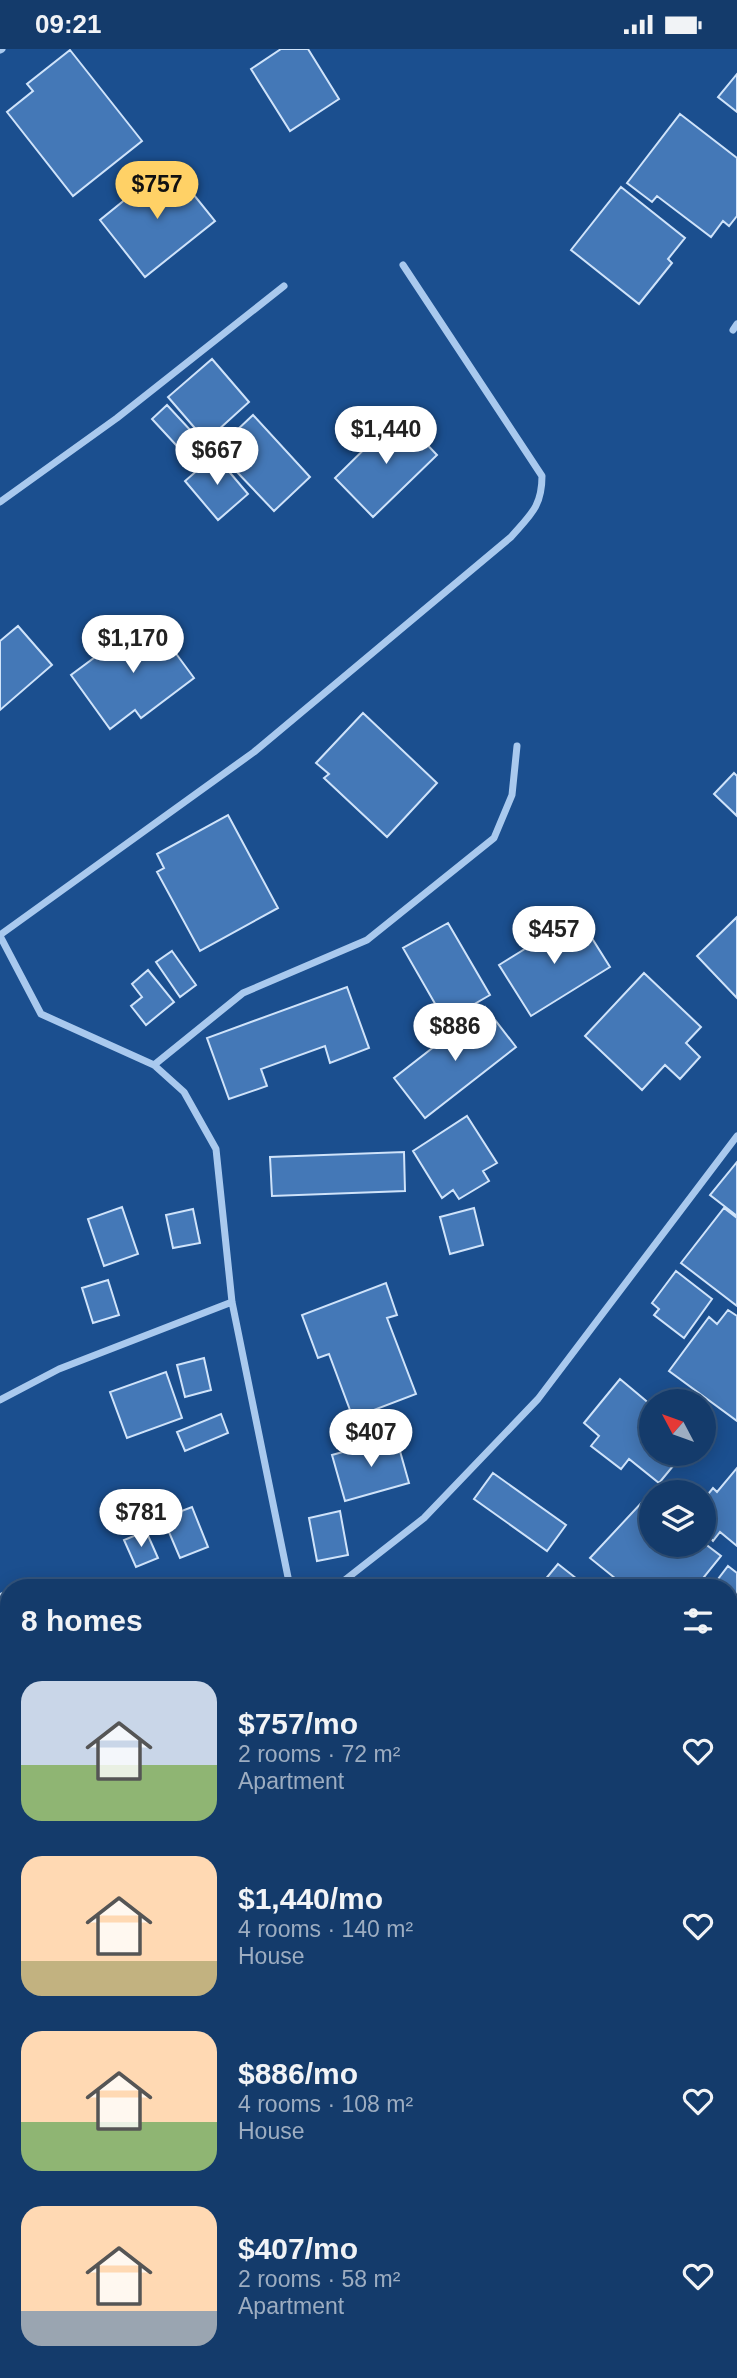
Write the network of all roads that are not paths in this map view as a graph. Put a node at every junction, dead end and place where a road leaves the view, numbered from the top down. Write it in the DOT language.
graph roads {
  1 [pos="403,265"];
  2 [pos="284,286"];
  3 [pos="0,502"];
  4 [pos="517,746"];
  5 [pos="0,936"];
  6 [pos="154,1065"];
  7 [pos="737,1136"];
  8 [pos="232,1302"];
  9 [pos="0,1400"];
  10 [pos="288,1579"];
  11 [pos="347,1579"];
  1 -- 5 [label="street"];
  2 -- 3 [label="street"];
  4 -- 6 [label="street"];
  5 -- 6 [label="street"];
  6 -- 8 [label="street"];
  7 -- 11 [label="street"];
  8 -- 9 [label="street"];
  8 -- 10 [label="street"];
}
